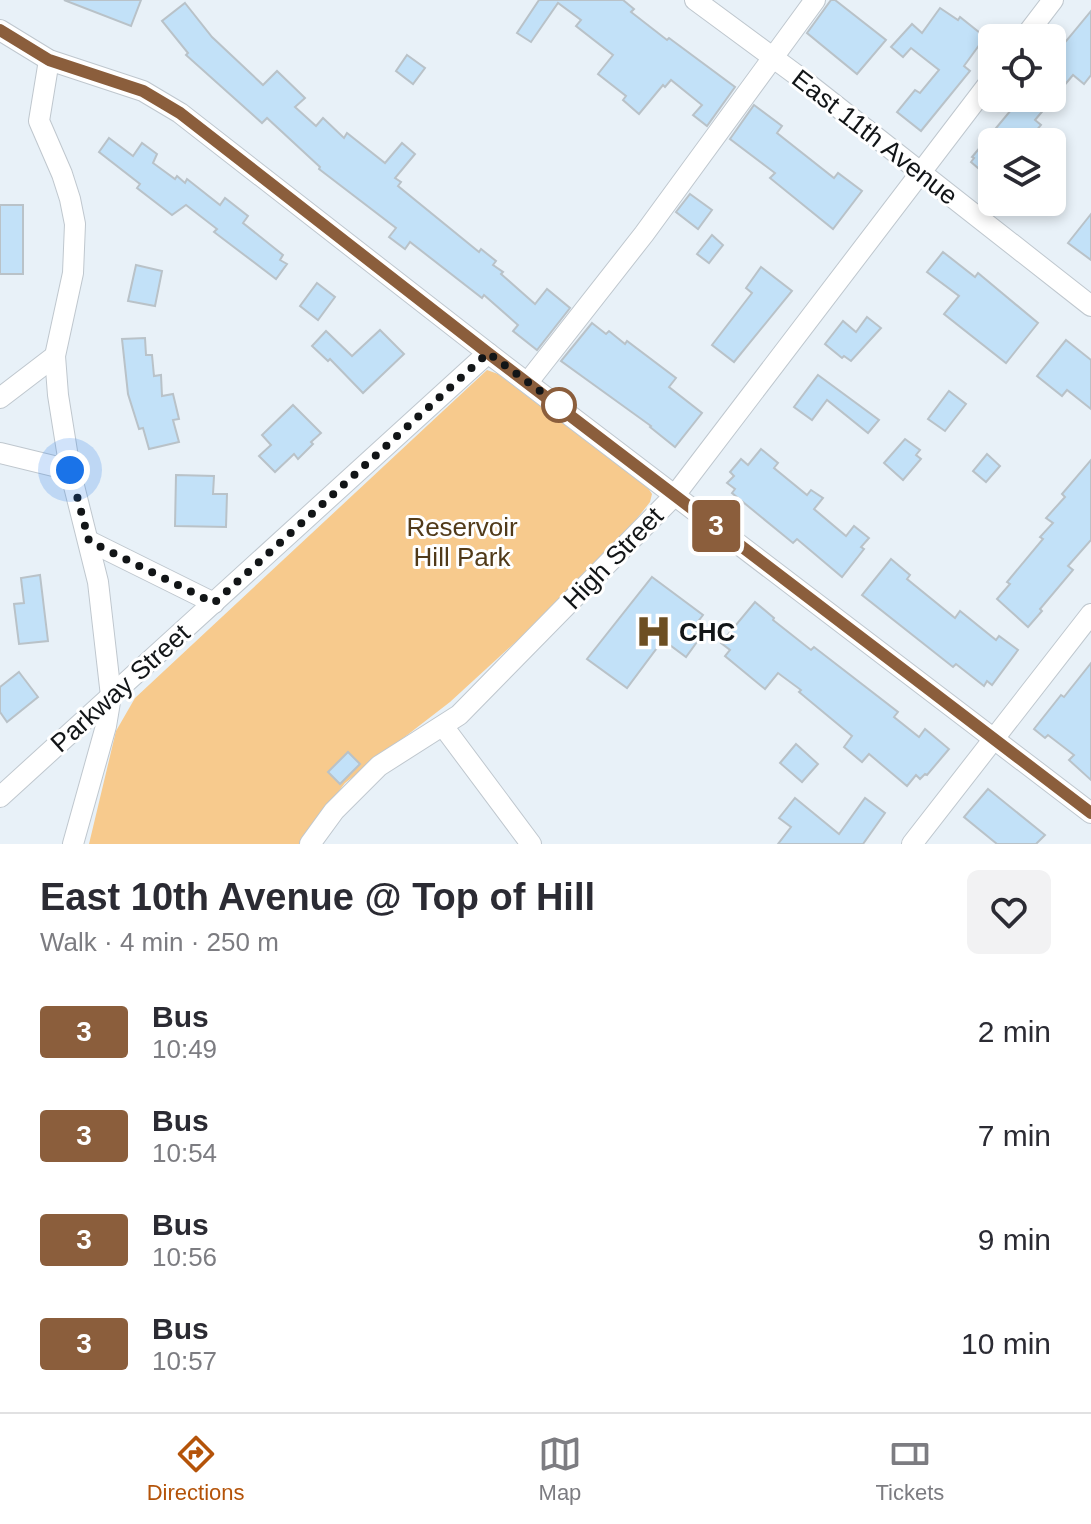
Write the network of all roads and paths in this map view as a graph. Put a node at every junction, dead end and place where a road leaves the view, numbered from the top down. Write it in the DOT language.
graph roads {
  1 [pos="695,0"];
  2 [pos="815,0"];
  3 [pos="1053,0"];
  4 [pos="1035,24"];
  5 [pos="0,30"];
  6 [pos="772,58"];
  7 [pos="49,60"];
  8 [pos="978,97"];
  9 [pos="920,173"];
  10 [pos="1091,306"];
  11 [pos="488,353"];
  12 [pos="55,356"];
  13 [pos="528,382"];
  14 [pos="0,398"];
  15 [pos="0,453"];
  16 [pos="70,470"];
  17 [pos="675,495"];
  18 [pos="89,541"];
  19 [pos="214,603"];
  20 [pos="1091,614"];
  21 [pos="111,696"];
  22 [pos="443,726"];
  23 [pos="995,739"];
  24 [pos="0,797"];
  25 [pos="1091,813"];
  26 [pos="73,844"];
  27 [pos="310,844"];
  28 [pos="531,844"];
  29 [pos="912,844"];
  1 -- 6 [label="street, East 11th Avenue"];
  2 -- 6 [label="street"];
  3 -- 4 [label="street"];
  5 -- 7 [label="street"];
  6 -- 9 [label="street, East 11th Avenue"];
  6 -- 13 [label="street"];
  7 -- 11 [label="street"];
  7 -- 12 [label="street"];
  8 -- 9 [label="street, High Street"];
  9 -- 10 [label="street, East 11th Avenue"];
  9 -- 17 [label="street, High Street"];
  11 -- 13 [label="street"];
  11 -- 19 [label="street, Parkway Street"];
  12 -- 14 [label="street"];
  12 -- 16 [label="street"];
  13 -- 17 [label="street"];
  15 -- 16 [label="street"];
  16 -- 18 [label="street"];
  17 -- 22 [label="street, High Street"];
  17 -- 23 [label="street"];
  18 -- 19 [label="street"];
  18 -- 21 [label="street"];
  19 -- 21 [label="street, Parkway Street"];
  20 -- 23 [label="street"];
  21 -- 24 [label="street, Parkway Street"];
  21 -- 26 [label="street"];
  22 -- 27 [label="street, High Street"];
  22 -- 28 [label="street"];
  23 -- 25 [label="street"];
  23 -- 29 [label="street"];
}
